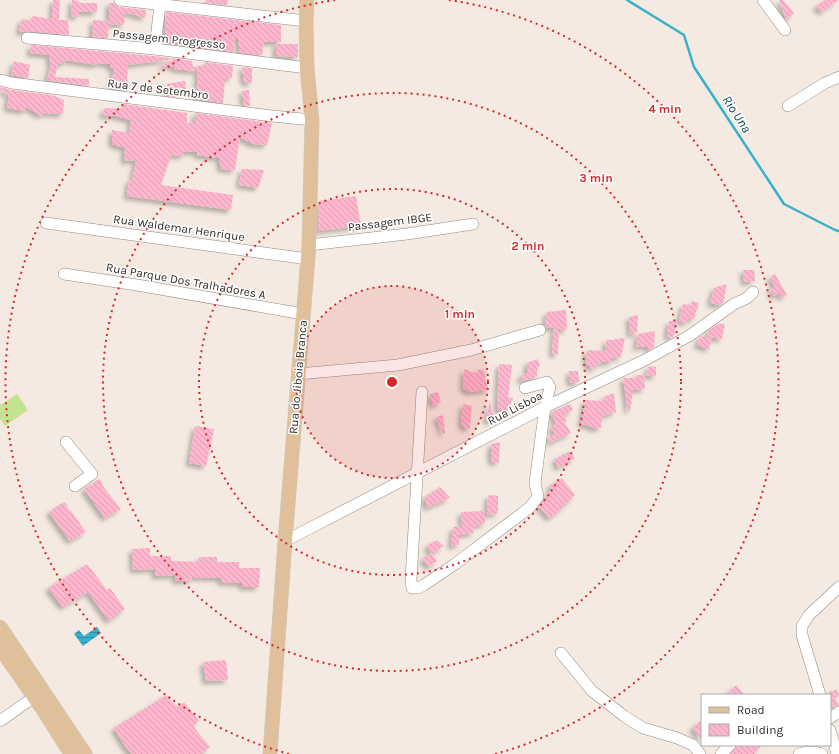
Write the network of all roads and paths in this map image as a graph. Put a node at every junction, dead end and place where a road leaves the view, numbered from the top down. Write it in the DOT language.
graph roads {
  1 [pos="120,0"];
  2 [pos="307,0"];
  3 [pos="763,0"];
  4 [pos="160,4"];
  5 [pos="198,4"];
  6 [pos="306,21"];
  7 [pos="785,30"];
  8 [pos="27,38"];
  9 [pos="156,49"];
  10 [pos="307,68"];
  11 [pos="839,77"];
  12 [pos="1,80"];
  13 [pos="788,106"];
  14 [pos="312,120"];
  15 [pos="46,223"];
  16 [pos="473,224"];
  17 [pos="309,252"];
  18 [pos="64,274"];
  19 [pos="753,292"];
  20 [pos="303,314"];
  21 [pos="540,330"];
  22 [pos="298,374"];
  23 [pos="525,388"];
  24 [pos="422,392"];
  25 [pos="545,408"];
  26 [pos="66,442"];
  27 [pos="417,474"];
  28 [pos="75,486"];
  29 [pos="285,541"];
  30 [pos="839,587"];
  31 [pos="0,627"];
  32 [pos="0,648"];
  33 [pos="561,653"];
  34 [pos="820,694"];
  35 [pos="34,697"];
  36 [pos="0,721"];
  37 [pos="831,733"];
  38 [pos="729,746"];
  39 [pos="71,754"];
  40 [pos="85,754"];
  41 [pos="270,754"];
  42 [pos="700,754"];
  43 [pos="721,754"];
  44 [pos="799,754"];
  45 [pos="822,754"];
  46 [pos="837,754"];
  1 -- 4 [label="street"];
  2 -- 6 [label="main road, Rua do Jiboia Branca"];
  3 -- 7 [label="street"];
  4 -- 5 [label="street"];
  4 -- 9 [label="street"];
  5 -- 6 [label="street"];
  6 -- 10 [label="main road, Rua do Jiboia Branca"];
  8 -- 9 [label="street, Passagem Progresso"];
  9 -- 10 [label="street, Passagem Progresso"];
  10 -- 14 [label="main road, Rua do Jiboia Branca"];
  11 -- 13 [label="street"];
  12 -- 14 [label="street, Rua 7 de Setembro"];
  14 -- 17 [label="main road, Rua do Jiboia Branca"];
  15 -- 17 [label="street, Rua Waldemar Henrique"];
  16 -- 17 [label="street, Passagem IBGE"];
  17 -- 20 [label="main road, Rua do Jiboia Branca"];
  18 -- 20 [label="street, Rua Parque Dos Tralhadores A"];
  19 -- 25 [label="street, Rua Lisboa"];
  20 -- 22 [label="main road, Rua do Jiboia Branca"];
  21 -- 22 [label="street"];
  22 -- 29 [label="main road, Rua do Jiboia Branca"];
  23 -- 25 [label="street"];
  24 -- 27 [label="street"];
  25 -- 27 [label="street, Rua Lisboa"];
  25 -- 27 [label="street"];
  26 -- 28 [label="street"];
  27 -- 29 [label="street, Rua Lisboa"];
  29 -- 41 [label="main road, Rua do Jiboia Branca"];
  30 -- 34 [label="street"];
  31 -- 40 [label="main road"];
  32 -- 35 [label="main road"];
  33 -- 42 [label="street"];
  35 -- 36 [label="street"];
  35 -- 39 [label="main road"];
  37 -- 46 [label="street"];
  38 -- 43 [label="street"];
  44 -- 45 [label="street"];
}
